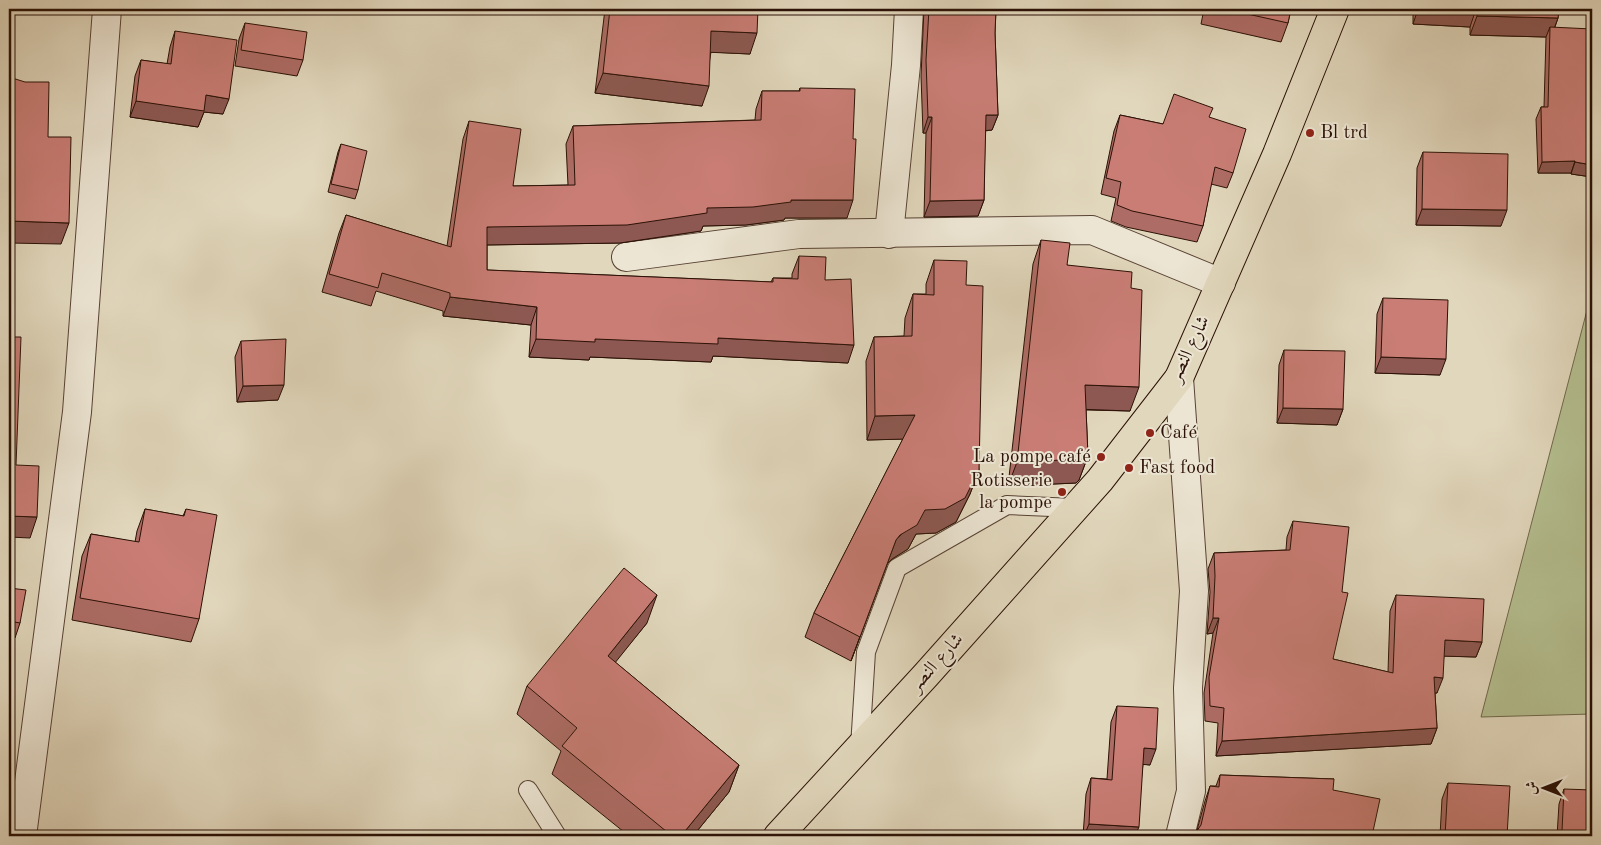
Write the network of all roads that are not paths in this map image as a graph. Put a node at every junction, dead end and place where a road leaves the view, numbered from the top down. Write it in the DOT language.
graph roads {
  1 [pos="106,9"];
  2 [pos="909,9"];
  3 [pos="1335,9"];
  4 [pos="889,234"];
  5 [pos="626,257"];
  6 [pos="1221,283"];
  7 [pos="1179,378"];
  8 [pos="1075,508"];
  9 [pos="860,748"];
  10 [pos="528,790"];
  11 [pos="22,836"];
  12 [pos="557,836"];
  13 [pos="778,836"];
  14 [pos="1180,836"];
  1 -- 11 [label="street"];
  2 -- 4 [label="street"];
  3 -- 6 [label="main road, شارع النصر"];
  4 -- 5 [label="street"];
  4 -- 6 [label="street"];
  6 -- 7 [label="main road, شارع النصر"];
  7 -- 8 [label="main road, شارع النصر"];
  7 -- 14 [label="street"];
  8 -- 9 [label="main road, شارع النصر"];
  8 -- 9 [label="lane"];
  9 -- 13 [label="main road, شارع النصر"];
  10 -- 12 [label="lane"];
}
